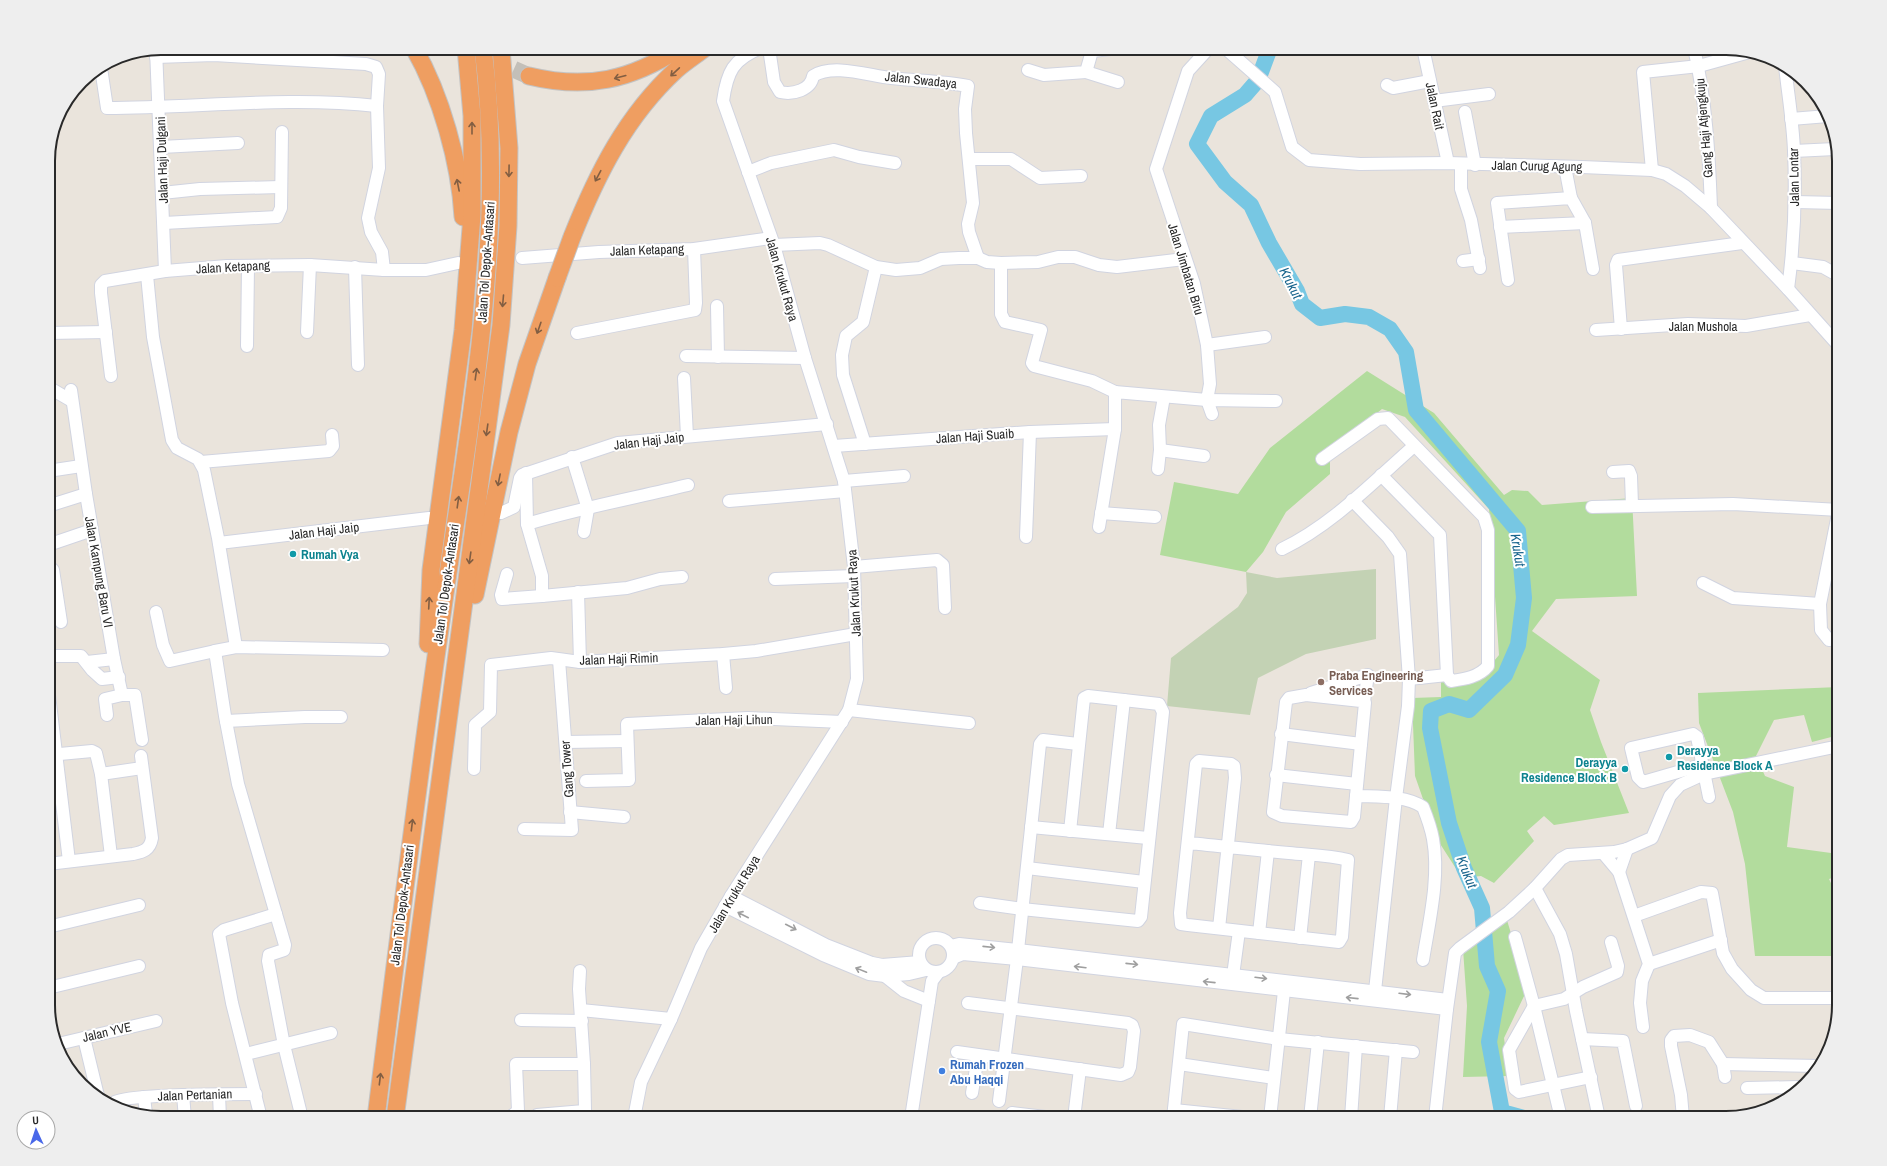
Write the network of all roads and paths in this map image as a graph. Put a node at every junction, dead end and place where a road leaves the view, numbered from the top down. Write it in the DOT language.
graph roads {
  1 [pos="156,55"];
  2 [pos="251,55"];
  3 [pos="417,55"];
  4 [pos="467,55"];
  5 [pos="484,55"];
  6 [pos="502,55"];
  7 [pos="513,55"];
  8 [pos="670,55"];
  9 [pos="697,55"];
  10 [pos="745,55"];
  11 [pos="770,55"];
  12 [pos="1091,55"];
  13 [pos="1203,55"];
  14 [pos="1233,55"];
  15 [pos="1424,55"];
  16 [pos="1696,55"];
  17 [pos="1736,56"];
  18 [pos="1698,66"];
  19 [pos="1028,70"];
  20 [pos="1086,72"];
  21 [pos="102,73"];
  22 [pos="1786,74"];
  23 [pos="529,76"];
  24 [pos="1430,81"];
  25 [pos="1118,82"];
  26 [pos="1387,85"];
  27 [pos="1489,94"];
  28 [pos="1434,101"];
  29 [pos="160,106"];
  30 [pos="377,106"];
  31 [pos="1465,112"];
  32 [pos="1822,116"];
  33 [pos="1791,119"];
  34 [pos="282,132"];
  35 [pos="238,143"];
  36 [pos="161,147"];
  37 [pos="509,148"];
  38 [pos="1831,149"];
  39 [pos="1794,151"];
  40 [pos="969,159"];
  41 [pos="895,163"];
  42 [pos="1448,164"];
  43 [pos="1461,164"];
  44 [pos="1475,165"];
  45 [pos="1564,167"];
  46 [pos="755,169"];
  47 [pos="1652,170"];
  48 [pos="1081,176"];
  49 [pos="280,187"];
  50 [pos="162,193"];
  51 [pos="1571,198"];
  52 [pos="1795,202"];
  53 [pos="1832,203"];
  54 [pos="1711,208"];
  55 [pos="164,223"];
  56 [pos="1585,223"];
  57 [pos="1500,227"];
  58 [pos="775,243"];
  59 [pos="1742,243"];
  60 [pos="694,248"];
  61 [pos="522,258"];
  62 [pos="978,258"];
  63 [pos="1184,259"];
  64 [pos="1463,261"];
  65 [pos="458,263"];
  66 [pos="1001,263"];
  67 [pos="1792,263"];
  68 [pos="310,265"];
  69 [pos="248,266"];
  70 [pos="356,267"];
  71 [pos="876,267"];
  72 [pos="1593,269"];
  73 [pos="384,270"];
  74 [pos="165,271"];
  75 [pos="1832,272"];
  76 [pos="147,275"];
  77 [pos="1508,280"];
  78 [pos="1788,289"];
  79 [pos="467,293"];
  80 [pos="717,306"];
  81 [pos="1810,315"];
  82 [pos="1621,329"];
  83 [pos="1596,330"];
  84 [pos="106,332"];
  85 [pos="307,332"];
  86 [pos="576,333"];
  87 [pos="55,334"];
  88 [pos="1265,336"];
  89 [pos="1832,339"];
  90 [pos="1207,345"];
  91 [pos="248,346"];
  92 [pos="686,356"];
  93 [pos="718,356"];
  94 [pos="805,358"];
  95 [pos="358,365"];
  96 [pos="111,376"];
  97 [pos="684,378"];
  98 [pos="55,389"];
  99 [pos="1115,392"];
  100 [pos="1164,397"];
  101 [pos="1207,400"];
  102 [pos="1276,401"];
  103 [pos="1212,414"];
  104 [pos="827,424"];
  105 [pos="1115,428"];
  106 [pos="1030,432"];
  107 [pos="332,435"];
  108 [pos="687,436"];
  109 [pos="861,444"];
  110 [pos="834,446"];
  111 [pos="1414,446"];
  112 [pos="1160,450"];
  113 [pos="1204,456"];
  114 [pos="572,457"];
  115 [pos="1322,459"];
  116 [pos="201,462"];
  117 [pos="81,466"];
  118 [pos="1158,469"];
  119 [pos="55,470"];
  120 [pos="1613,472"];
  121 [pos="526,473"];
  122 [pos="1381,475"];
  123 [pos="904,476"];
  124 [pos="848,484"];
  125 [pos="688,485"];
  126 [pos="86,494"];
  127 [pos="1352,500"];
  128 [pos="729,501"];
  129 [pos="55,504"];
  130 [pos="1632,505"];
  131 [pos="1592,507"];
  132 [pos="1832,509"];
  133 [pos="588,510"];
  134 [pos="501,513"];
  135 [pos="1101,513"];
  136 [pos="1155,517"];
  137 [pos="428,518"];
  138 [pos="527,524"];
  139 [pos="1098,527"];
  140 [pos="92,530"];
  141 [pos="584,532"];
  142 [pos="1026,537"];
  143 [pos="55,543"];
  144 [pos="219,544"];
  145 [pos="1832,544"];
  146 [pos="1282,549"];
  147 [pos="854,571"];
  148 [pos="507,574"];
  149 [pos="682,577"];
  150 [pos="775,579"];
  151 [pos="55,583"];
  152 [pos="1703,583"];
  153 [pos="578,592"];
  154 [pos="542,596"];
  155 [pos="1820,604"];
  156 [pos="945,608"];
  157 [pos="156,612"];
  158 [pos="61,622"];
  159 [pos="856,634"];
  160 [pos="1832,639"];
  161 [pos="236,647"];
  162 [pos="383,650"];
  163 [pos="215,651"];
  164 [pos="723,654"];
  165 [pos="55,656"];
  166 [pos="114,659"];
  167 [pos="559,660"];
  168 [pos="87,662"];
  169 [pos="580,662"];
  170 [pos="1448,675"];
  171 [pos="119,677"];
  172 [pos="102,679"];
  173 [pos="1409,679"];
  174 [pos="726,688"];
  175 [pos="122,695"];
  176 [pos="1306,695"];
  177 [pos="105,699"];
  178 [pos="1124,700"];
  179 [pos="1364,701"];
  180 [pos="849,710"];
  181 [pos="107,715"];
  182 [pos="341,716"];
  183 [pos="226,721"];
  184 [pos="842,722"];
  185 [pos="969,723"];
  186 [pos="446,730"];
  187 [pos="1281,734"];
  188 [pos="142,740"];
  189 [pos="423,740"];
  190 [pos="627,741"];
  191 [pos="566,742"];
  192 [pos="1078,744"];
  193 [pos="1361,744"];
  194 [pos="1832,747"];
  195 [pos="55,755"];
  196 [pos="474,769"];
  197 [pos="1703,770"];
  198 [pos="55,774"];
  199 [pos="101,774"];
  200 [pos="1276,776"];
  201 [pos="586,781"];
  202 [pos="1356,790"];
  203 [pos="1709,797"];
  204 [pos="1396,798"];
  205 [pos="570,812"];
  206 [pos="624,817"];
  207 [pos="1030,827"];
  208 [pos="524,829"];
  209 [pos="1070,831"];
  210 [pos="1109,834"];
  211 [pos="1148,838"];
  212 [pos="1188,843"];
  213 [pos="1227,847"];
  214 [pos="1627,849"];
  215 [pos="1268,851"];
  216 [pos="1602,853"];
  217 [pos="1309,855"];
  218 [pos="111,856"];
  219 [pos="69,861"];
  220 [pos="55,863"];
  221 [pos="1027,868"];
  222 [pos="1619,872"];
  223 [pos="1144,882"];
  224 [pos="1535,888"];
  225 [pos="728,901"];
  226 [pos="980,903"];
  227 [pos="139,905"];
  228 [pos="1022,909"];
  229 [pos="276,914"];
  230 [pos="1634,916"];
  231 [pos="55,922"];
  232 [pos="1219,928"];
  233 [pos="1239,931"];
  234 [pos="1258,933"];
  235 [pos="1515,937"];
  236 [pos="1300,938"];
  237 [pos="1721,940"];
  238 [pos="1611,942"];
  239 [pos="951,946"];
  240 [pos="1018,954"];
  241 [pos="953,958"];
  242 [pos="1423,960"];
  243 [pos="1649,964"];
  244 [pos="139,966"];
  245 [pos="580,971"];
  246 [pos="929,971"];
  247 [pos="882,973"];
  248 [pos="1233,980"];
  249 [pos="55,986"];
  250 [pos="1285,986"];
  251 [pos="1574,994"];
  252 [pos="1375,996"];
  253 [pos="1832,998"];
  254 [pos="929,1002"];
  255 [pos="968,1003"];
  256 [pos="1447,1004"];
  257 [pos="1534,1006"];
  258 [pos="1011,1009"];
  259 [pos="581,1016"];
  260 [pos="671,1019"];
  261 [pos="521,1020"];
  262 [pos="156,1021"];
  263 [pos="1642,1027"];
  264 [pos="331,1033"];
  265 [pos="84,1038"];
  266 [pos="1279,1038"];
  267 [pos="1582,1039"];
  268 [pos="1318,1042"];
  269 [pos="62,1043"];
  270 [pos="284,1045"];
  271 [pos="1356,1046"];
  272 [pos="1396,1050"];
  273 [pos="957,1052"];
  274 [pos="1413,1052"];
  275 [pos="246,1054"];
  276 [pos="978,1056"];
  277 [pos="1004,1060"];
  278 [pos="584,1064"];
  279 [pos="1179,1064"];
  280 [pos="1723,1064"];
  281 [pos="1813,1066"];
  282 [pos="1080,1070"];
  283 [pos="1591,1077"];
  284 [pos="1725,1077"];
  285 [pos="1274,1078"];
  286 [pos="1553,1085"];
  287 [pos="1793,1087"];
  288 [pos="1747,1088"];
  289 [pos="96,1089"];
  290 [pos="972,1093"];
  291 [pos="256,1094"];
  292 [pos="183,1095"];
  293 [pos="219,1095"];
  294 [pos="144,1097"];
  295 [pos="116,1101"];
  296 [pos="999,1101"];
  297 [pos="1636,1106"];
  298 [pos="145,1110"];
  299 [pos="300,1110"];
  300 [pos="184,1111"];
  301 [pos="220,1111"];
  302 [pos="260,1111"];
  303 [pos="377,1111"];
  304 [pos="396,1111"];
  305 [pos="518,1111"];
  306 [pos="584,1111"];
  307 [pos="635,1111"];
  308 [pos="912,1111"];
  309 [pos="1075,1111"];
  310 [pos="1174,1111"];
  311 [pos="1271,1111"];
  312 [pos="1311,1111"];
  313 [pos="1351,1111"];
  314 [pos="1391,1111"];
  315 [pos="1436,1111"];
  316 [pos="1559,1111"];
  317 [pos="1598,1111"];
  318 [pos="1682,1111"];
  1 -- 29 [label="street, Jalan Haji Dulgani"];
  2 -- 30 [label="street"];
  79 -- 3 [label="highway, one-way"];
  79 -- 4 [label="highway, one-way"];
  189 -- 5 [label="highway, Jalan Tol Depok–Antasari, one-way"];
  6 -- 37 [label="highway, Jalan Tol Depok–Antasari"];
  7 -- 37 [label="highway"];
  8 -- 23 [label="highway, one-way"];
  9 -- 186 [label="highway, one-way, bridge"];
  10 -- 46 [label="street, Jalan Krukut Raya"];
  11 -- 40 [label="street, Jalan Swadaya"];
  12 -- 20 [label="street"];
  13 -- 63 [label="street, Jalan Jimbatan Biru"];
  14 -- 42 [label="street, Jalan Curug Agung"];
  15 -- 24 [label="street, Jalan Rait"];
  16 -- 18 [label="street, Gang Haji Atjengkuju"];
  17 -- 18 [label="street"];
  18 -- 47 [label="street"];
  18 -- 54 [label="street, Gang Haji Atjengkuju"];
  19 -- 20 [label="street"];
  20 -- 25 [label="street"];
  21 -- 29 [label="street"];
  22 -- 33 [label="street, Jalan Lontar"];
  24 -- 26 [label="street"];
  24 -- 28 [label="street, Jalan Rait"];
  27 -- 28 [label="street"];
  28 -- 42 [label="street, Jalan Rait"];
  29 -- 30 [label="street"];
  29 -- 36 [label="street, Jalan Haji Dulgani"];
  30 -- 73 [label="street"];
  31 -- 44 [label="street"];
  32 -- 33 [label="street"];
  33 -- 39 [label="street, Jalan Lontar"];
  34 -- 49 [label="street"];
  35 -- 36 [label="street"];
  36 -- 50 [label="street, Jalan Haji Dulgani"];
  37 -- 186 [label="highway, Jalan Tol Depok–Antasari, one-way"];
  38 -- 39 [label="street"];
  39 -- 52 [label="street, Jalan Lontar"];
  40 -- 48 [label="street"];
  40 -- 62 [label="street, Jalan Swadaya"];
  41 -- 46 [label="street"];
  42 -- 43 [label="street, Jalan Curug Agung"];
  43 -- 44 [label="street, Jalan Curug Agung"];
  43 -- 64 [label="street"];
  44 -- 45 [label="street, Jalan Curug Agung"];
  45 -- 47 [label="street, Jalan Curug Agung"];
  45 -- 51 [label="street"];
  46 -- 58 [label="street, Jalan Krukut Raya"];
  47 -- 54 [label="street, Jalan Curug Agung"];
  49 -- 50 [label="street"];
  49 -- 55 [label="street"];
  50 -- 55 [label="street, Jalan Haji Dulgani"];
  51 -- 56 [label="street"];
  51 -- 57 [label="street"];
  52 -- 53 [label="street"];
  52 -- 67 [label="street, Jalan Lontar"];
  54 -- 59 [label="street, Jalan Curug Agung"];
  55 -- 74 [label="street, Jalan Haji Dulgani"];
  56 -- 57 [label="street"];
  56 -- 72 [label="street"];
  57 -- 77 [label="street"];
  58 -- 60 [label="street, Jalan Ketapang"];
  58 -- 71 [label="street, Jalan Ketapang"];
  58 -- 94 [label="street, Jalan Krukut Raya"];
  59 -- 78 [label="street, Jalan Curug Agung"];
  59 -- 82 [label="street"];
  60 -- 61 [label="street, Jalan Ketapang"];
  60 -- 86 [label="street"];
  62 -- 66 [label="street, Jalan Ketapang"];
  62 -- 71 [label="street, Jalan Ketapang"];
  63 -- 66 [label="street, Jalan Ketapang"];
  63 -- 90 [label="street, Jalan Jimbatan Biru"];
  65 -- 73 [label="street, Jalan Ketapang"];
  66 -- 99 [label="street"];
  67 -- 75 [label="street"];
  67 -- 78 [label="street, Jalan Lontar"];
  68 -- 69 [label="street, Jalan Ketapang"];
  68 -- 70 [label="street, Jalan Ketapang"];
  68 -- 85 [label="street"];
  69 -- 74 [label="street, Jalan Ketapang"];
  69 -- 91 [label="street"];
  70 -- 73 [label="street, Jalan Ketapang"];
  70 -- 95 [label="street"];
  71 -- 109 [label="street"];
  74 -- 76 [label="street, Jalan Ketapang"];
  76 -- 84 [label="street, Jalan Ketapang"];
  76 -- 116 [label="street"];
  78 -- 81 [label="street, Jalan Curug Agung"];
  189 -- 79 [label="highway, one-way"];
  80 -- 93 [label="street"];
  81 -- 82 [label="street, Jalan Mushola"];
  81 -- 89 [label="street, Jalan Curug Agung"];
  82 -- 83 [label="street, Jalan Mushola"];
  84 -- 87 [label="street"];
  84 -- 96 [label="street, Jalan Ketapang"];
  88 -- 90 [label="street"];
  90 -- 101 [label="street, Jalan Jimbatan Biru"];
  92 -- 93 [label="street"];
  93 -- 94 [label="street"];
  94 -- 104 [label="street, Jalan Krukut Raya"];
  97 -- 108 [label="street"];
  98 -- 117 [label="street, Jalan Kampung Baru VI"];
  99 -- 100 [label="street"];
  99 -- 105 [label="street"];
  100 -- 101 [label="street"];
  100 -- 112 [label="street"];
  101 -- 102 [label="street"];
  101 -- 103 [label="street"];
  104 -- 108 [label="street, Jalan Haji Jaip"];
  104 -- 110 [label="street, Jalan Krukut Raya"];
  105 -- 106 [label="street, Jalan Haji Suaib"];
  105 -- 135 [label="street"];
  106 -- 109 [label="street, Jalan Haji Suaib"];
  106 -- 142 [label="street"];
  107 -- 116 [label="street"];
  108 -- 114 [label="street, Jalan Haji Jaip"];
  109 -- 110 [label="street, Jalan Haji Suaib"];
  110 -- 124 [label="street, Jalan Krukut Raya"];
  111 -- 115 [label="street"];
  111 -- 122 [label="street"];
  111 -- 170 [label="street"];
  112 -- 113 [label="street"];
  112 -- 118 [label="street"];
  114 -- 121 [label="street, Jalan Haji Jaip"];
  114 -- 133 [label="street"];
  116 -- 144 [label="street"];
  117 -- 119 [label="street"];
  117 -- 126 [label="street, Jalan Kampung Baru VI"];
  120 -- 130 [label="street"];
  121 -- 134 [label="street"];
  121 -- 138 [label="street"];
  122 -- 127 [label="street"];
  122 -- 170 [label="street"];
  123 -- 124 [label="street"];
  124 -- 128 [label="street"];
  124 -- 147 [label="street, Jalan Krukut Raya"];
  125 -- 133 [label="street"];
  126 -- 129 [label="street"];
  126 -- 140 [label="street, Jalan Kampung Baru VI"];
  127 -- 146 [label="street"];
  127 -- 173 [label="street"];
  130 -- 131 [label="street"];
  130 -- 132 [label="street"];
  133 -- 138 [label="street"];
  133 -- 141 [label="street"];
  135 -- 136 [label="street"];
  135 -- 139 [label="street"];
  137 -- 144 [label="street, Jalan Haji Jaip"];
  138 -- 154 [label="street"];
  140 -- 143 [label="street"];
  140 -- 166 [label="street, Jalan Kampung Baru VI"];
  144 -- 161 [label="street"];
  145 -- 155 [label="street"];
  147 -- 150 [label="street"];
  147 -- 156 [label="street"];
  147 -- 159 [label="street, Jalan Krukut Raya"];
  148 -- 154 [label="street"];
  149 -- 153 [label="street"];
  151 -- 158 [label="street"];
  152 -- 155 [label="street"];
  153 -- 154 [label="street"];
  153 -- 169 [label="street"];
  155 -- 160 [label="street"];
  157 -- 163 [label="street"];
  159 -- 164 [label="street, Jalan Haji Rimin"];
  159 -- 180 [label="street, Jalan Krukut Raya"];
  161 -- 162 [label="street"];
  161 -- 163 [label="street"];
  163 -- 183 [label="street"];
  164 -- 169 [label="street, Jalan Haji Rimin"];
  164 -- 174 [label="street"];
  165 -- 168 [label="street"];
  166 -- 168 [label="street"];
  166 -- 171 [label="street, Jalan Kampung Baru VI"];
  167 -- 169 [label="street, Jalan Haji Rimin"];
  167 -- 191 [label="street, Gang Tower"];
  167 -- 196 [label="street, Jalan Haji Rimin"];
  168 -- 172 [label="street"];
  170 -- 173 [label="street"];
  171 -- 172 [label="street"];
  171 -- 175 [label="street, Jalan Kampung Baru VI"];
  172 -- 177 [label="street"];
  173 -- 204 [label="street"];
  175 -- 177 [label="street"];
  175 -- 188 [label="street"];
  176 -- 179 [label="street"];
  176 -- 179 [label="street"];
  176 -- 187 [label="street"];
  177 -- 181 [label="street"];
  178 -- 192 [label="street"];
  178 -- 210 [label="street"];
  178 -- 211 [label="street"];
  179 -- 193 [label="street"];
  180 -- 184 [label="street, Jalan Krukut Raya"];
  180 -- 185 [label="street"];
  182 -- 183 [label="street"];
  183 -- 229 [label="street"];
  184 -- 190 [label="street, Jalan Haji Lihun"];
  184 -- 225 [label="street, Jalan Krukut Raya"];
  186 -- 304 [label="highway, Jalan Tol Depok–Antasari"];
  187 -- 193 [label="street"];
  187 -- 200 [label="street"];
  303 -- 189 [label="highway, Jalan Tol Depok–Antasari, one-way"];
  190 -- 191 [label="street"];
  190 -- 201 [label="street"];
  191 -- 205 [label="street, Gang Tower"];
  192 -- 207 [label="street"];
  192 -- 209 [label="street"];
  193 -- 202 [label="street"];
  194 -- 197 [label="street"];
  195 -- 199 [label="street"];
  197 -- 197 [label="street"];
  197 -- 203 [label="street"];
  197 -- 214 [label="street"];
  198 -- 219 [label="street"];
  199 -- 218 [label="street"];
  199 -- 218 [label="street"];
  200 -- 202 [label="street"];
  200 -- 202 [label="street"];
  202 -- 204 [label="street"];
  204 -- 242 [label="street"];
  204 -- 252 [label="street"];
  205 -- 206 [label="street"];
  205 -- 208 [label="street, Gang Tower"];
  207 -- 209 [label="street"];
  207 -- 221 [label="street"];
  209 -- 210 [label="street"];
  210 -- 211 [label="street"];
  211 -- 223 [label="street"];
  212 -- 213 [label="street"];
  212 -- 213 [label="street"];
  212 -- 232 [label="street"];
  213 -- 215 [label="street"];
  213 -- 232 [label="street"];
  214 -- 216 [label="street"];
  214 -- 222 [label="street"];
  215 -- 217 [label="street"];
  215 -- 234 [label="street"];
  216 -- 222 [label="street"];
  216 -- 224 [label="street"];
  217 -- 236 [label="street"];
  217 -- 236 [label="street"];
  218 -- 219 [label="street"];
  219 -- 220 [label="street"];
  221 -- 223 [label="street"];
  221 -- 228 [label="street"];
  222 -- 230 [label="street"];
  223 -- 228 [label="street"];
  224 -- 251 [label="street"];
  224 -- 256 [label="street"];
  225 -- 247 [label="street"];
  225 -- 260 [label="street, Jalan Krukut Raya"];
  226 -- 228 [label="street"];
  227 -- 231 [label="street"];
  228 -- 240 [label="street"];
  229 -- 270 [label="street"];
  229 -- 275 [label="street"];
  230 -- 237 [label="street"];
  230 -- 243 [label="street"];
  232 -- 233 [label="street"];
  233 -- 234 [label="street"];
  233 -- 248 [label="street"];
  234 -- 236 [label="street"];
  235 -- 257 [label="street"];
  237 -- 243 [label="street"];
  237 -- 253 [label="street"];
  238 -- 251 [label="street"];
  239 -- 240 [label="street, one-way"];
  239 -- 241 [label="street"];
  239 -- 246 [label="street"];
  240 -- 241 [label="street"];
  240 -- 248 [label="street"];
  240 -- 258 [label="street"];
  241 -- 246 [label="street"];
  243 -- 263 [label="street"];
  244 -- 249 [label="street"];
  245 -- 259 [label="street"];
  246 -- 247 [label="street"];
  246 -- 254 [label="street"];
  247 -- 254 [label="street"];
  248 -- 250 [label="street"];
  250 -- 252 [label="street"];
  250 -- 266 [label="street"];
  251 -- 257 [label="street"];
  251 -- 267 [label="street"];
  252 -- 256 [label="street"];
  254 -- 308 [label="street"];
  255 -- 258 [label="street"];
  256 -- 315 [label="street"];
  257 -- 286 [label="street"];
  257 -- 286 [label="street"];
  258 -- 277 [label="street"];
  258 -- 282 [label="street"];
  259 -- 260 [label="street"];
  259 -- 261 [label="street"];
  259 -- 278 [label="street"];
  260 -- 307 [label="street, Jalan Krukut Raya"];
  262 -- 265 [label="street, Jalan YVE"];
  264 -- 270 [label="street"];
  265 -- 269 [label="street, Jalan YVE"];
  265 -- 289 [label="street"];
  266 -- 268 [label="street"];
  266 -- 279 [label="street"];
  266 -- 285 [label="street"];
  267 -- 283 [label="street"];
  267 -- 297 [label="street"];
  268 -- 271 [label="street"];
  268 -- 312 [label="street"];
  270 -- 275 [label="street"];
  270 -- 299 [label="street"];
  271 -- 272 [label="street"];
  271 -- 313 [label="street"];
  272 -- 274 [label="street"];
  272 -- 314 [label="street"];
  273 -- 276 [label="street"];
  275 -- 291 [label="street"];
  276 -- 277 [label="street"];
  276 -- 290 [label="street"];
  277 -- 282 [label="street"];
  277 -- 296 [label="street"];
  278 -- 305 [label="street"];
  278 -- 306 [label="street"];
  279 -- 285 [label="street"];
  279 -- 310 [label="street"];
  280 -- 281 [label="street"];
  280 -- 284 [label="street"];
  280 -- 318 [label="street"];
  282 -- 309 [label="street"];
  283 -- 286 [label="street"];
  283 -- 317 [label="street"];
  285 -- 311 [label="street"];
  286 -- 316 [label="street"];
  287 -- 288 [label="street"];
  291 -- 293 [label="street, Jalan Pertanian"];
  291 -- 302 [label="street"];
  292 -- 293 [label="street, Jalan Pertanian"];
  292 -- 294 [label="street, Jalan Pertanian"];
  292 -- 300 [label="street"];
  293 -- 301 [label="street"];
  294 -- 295 [label="street, Jalan Pertanian"];
  294 -- 298 [label="street"];
}
